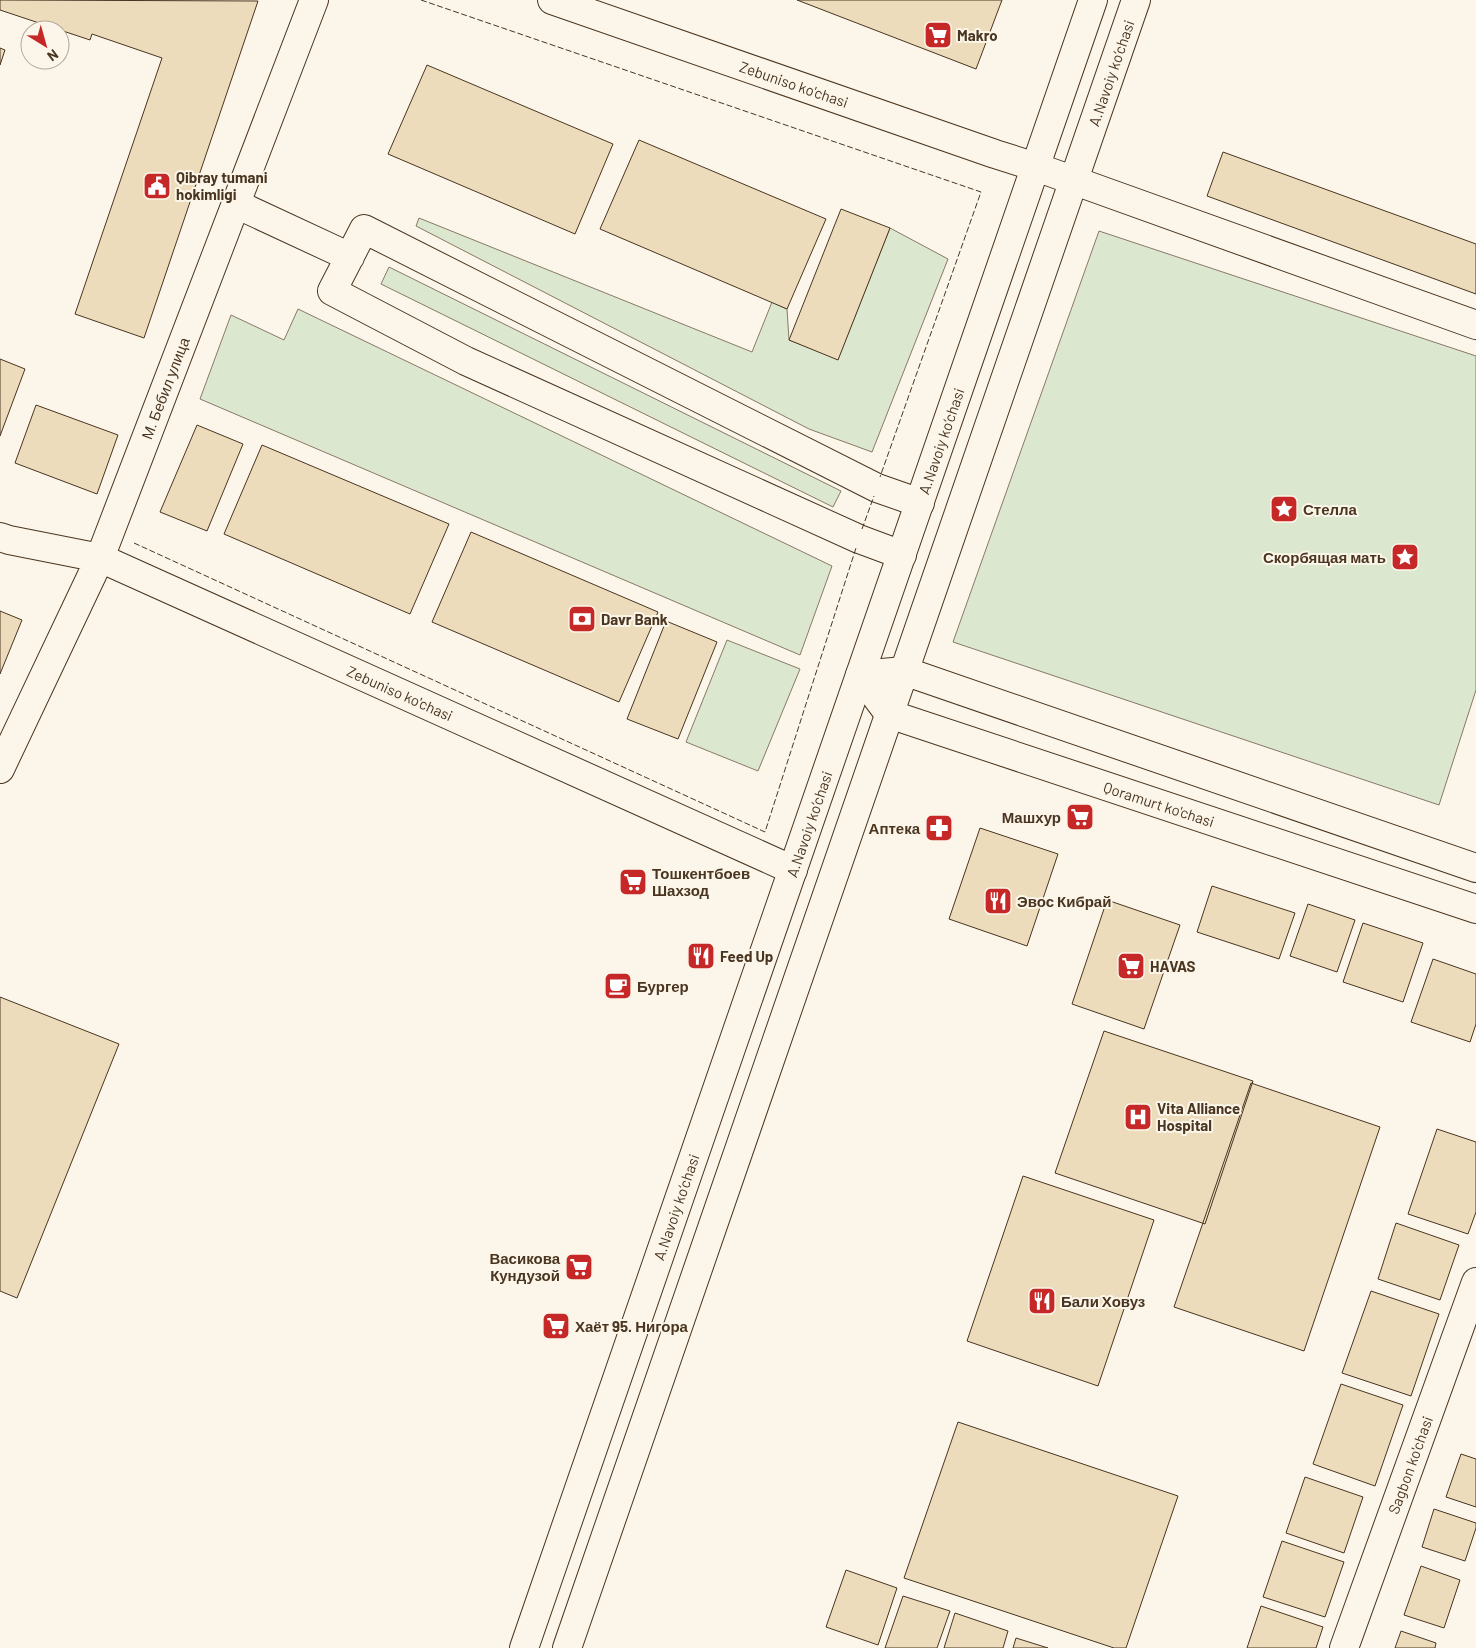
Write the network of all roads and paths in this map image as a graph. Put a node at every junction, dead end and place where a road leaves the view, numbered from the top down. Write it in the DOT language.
graph roads {
  1 [pos="314,0"];
  2 [pos="552,0"];
  3 [pos="1093,0"];
  4 [pos="1136,0"];
  5 [pos="1036,167"];
  6 [pos="1074,181"];
  7 [pos="236,204"];
  8 [pos="350,257"];
  9 [pos="1476,325"];
  10 [pos="920,503"];
  11 [pos="0,536"];
  12 [pos="902,555"];
  13 [pos="100,558"];
  14 [pos="904,671"];
  15 [pos="860,675"];
  16 [pos="889,714"];
  17 [pos="0,769"];
  18 [pos="1476,868"];
  19 [pos="793,870"];
  20 [pos="1476,909"];
  21 [pos="1476,1282"];
  22 [pos="524,1648"];
  23 [pos="567,1648"];
  24 [pos="1344,1648"];
  1 -- 7 [label="main road, М. Бебил улица"];
  2 -- 5 [label="main road, Zebuniso ko'chasi"];
  3 -- 5 [label="main road, A.Navoiy ko‘chasi"];
  4 -- 6 [label="main road, A.Navoiy ko‘chasi"];
  5 -- 6 [label="main road, Zebuniso ko'chasi"];
  5 -- 10 [label="main road, A.Navoiy ko‘chasi"];
  6 -- 9 [label="main road, Zebuniso ko'chasi"];
  6 -- 14 [label="main road, A.Navoiy ko‘chasi"];
  7 -- 8 [label="main road"];
  7 -- 13 [label="main road, М. Бебил улица"];
  8 -- 10 [label="main road"];
  8 -- 12 [label="main road"];
  10 -- 12 [label="main road, A.Navoiy ko‘chasi"];
  11 -- 13 [label="main road, Zebuniso ko'chasi"];
  12 -- 15 [label="main road, A.Navoiy ko‘chasi"];
  13 -- 17 [label="main road, М. Бебил улица"];
  13 -- 19 [label="main road, Zebuniso ko'chasi"];
  14 -- 15 [label="main road"];
  14 -- 16 [label="main road, A.Navoiy ko‘chasi"];
  14 -- 18 [label="main road"];
  15 -- 16 [label="main road"];
  15 -- 19 [label="main road, A.Navoiy ko‘chasi"];
  16 -- 20 [label="main road, Qoramurt ko'chasi"];
  16 -- 23 [label="main road, A.Navoiy ko‘chasi"];
  19 -- 22 [label="main road, A.Navoiy ko‘chasi"];
  21 -- 24 [label="main road, Sagbon ko'chasi"];
}
